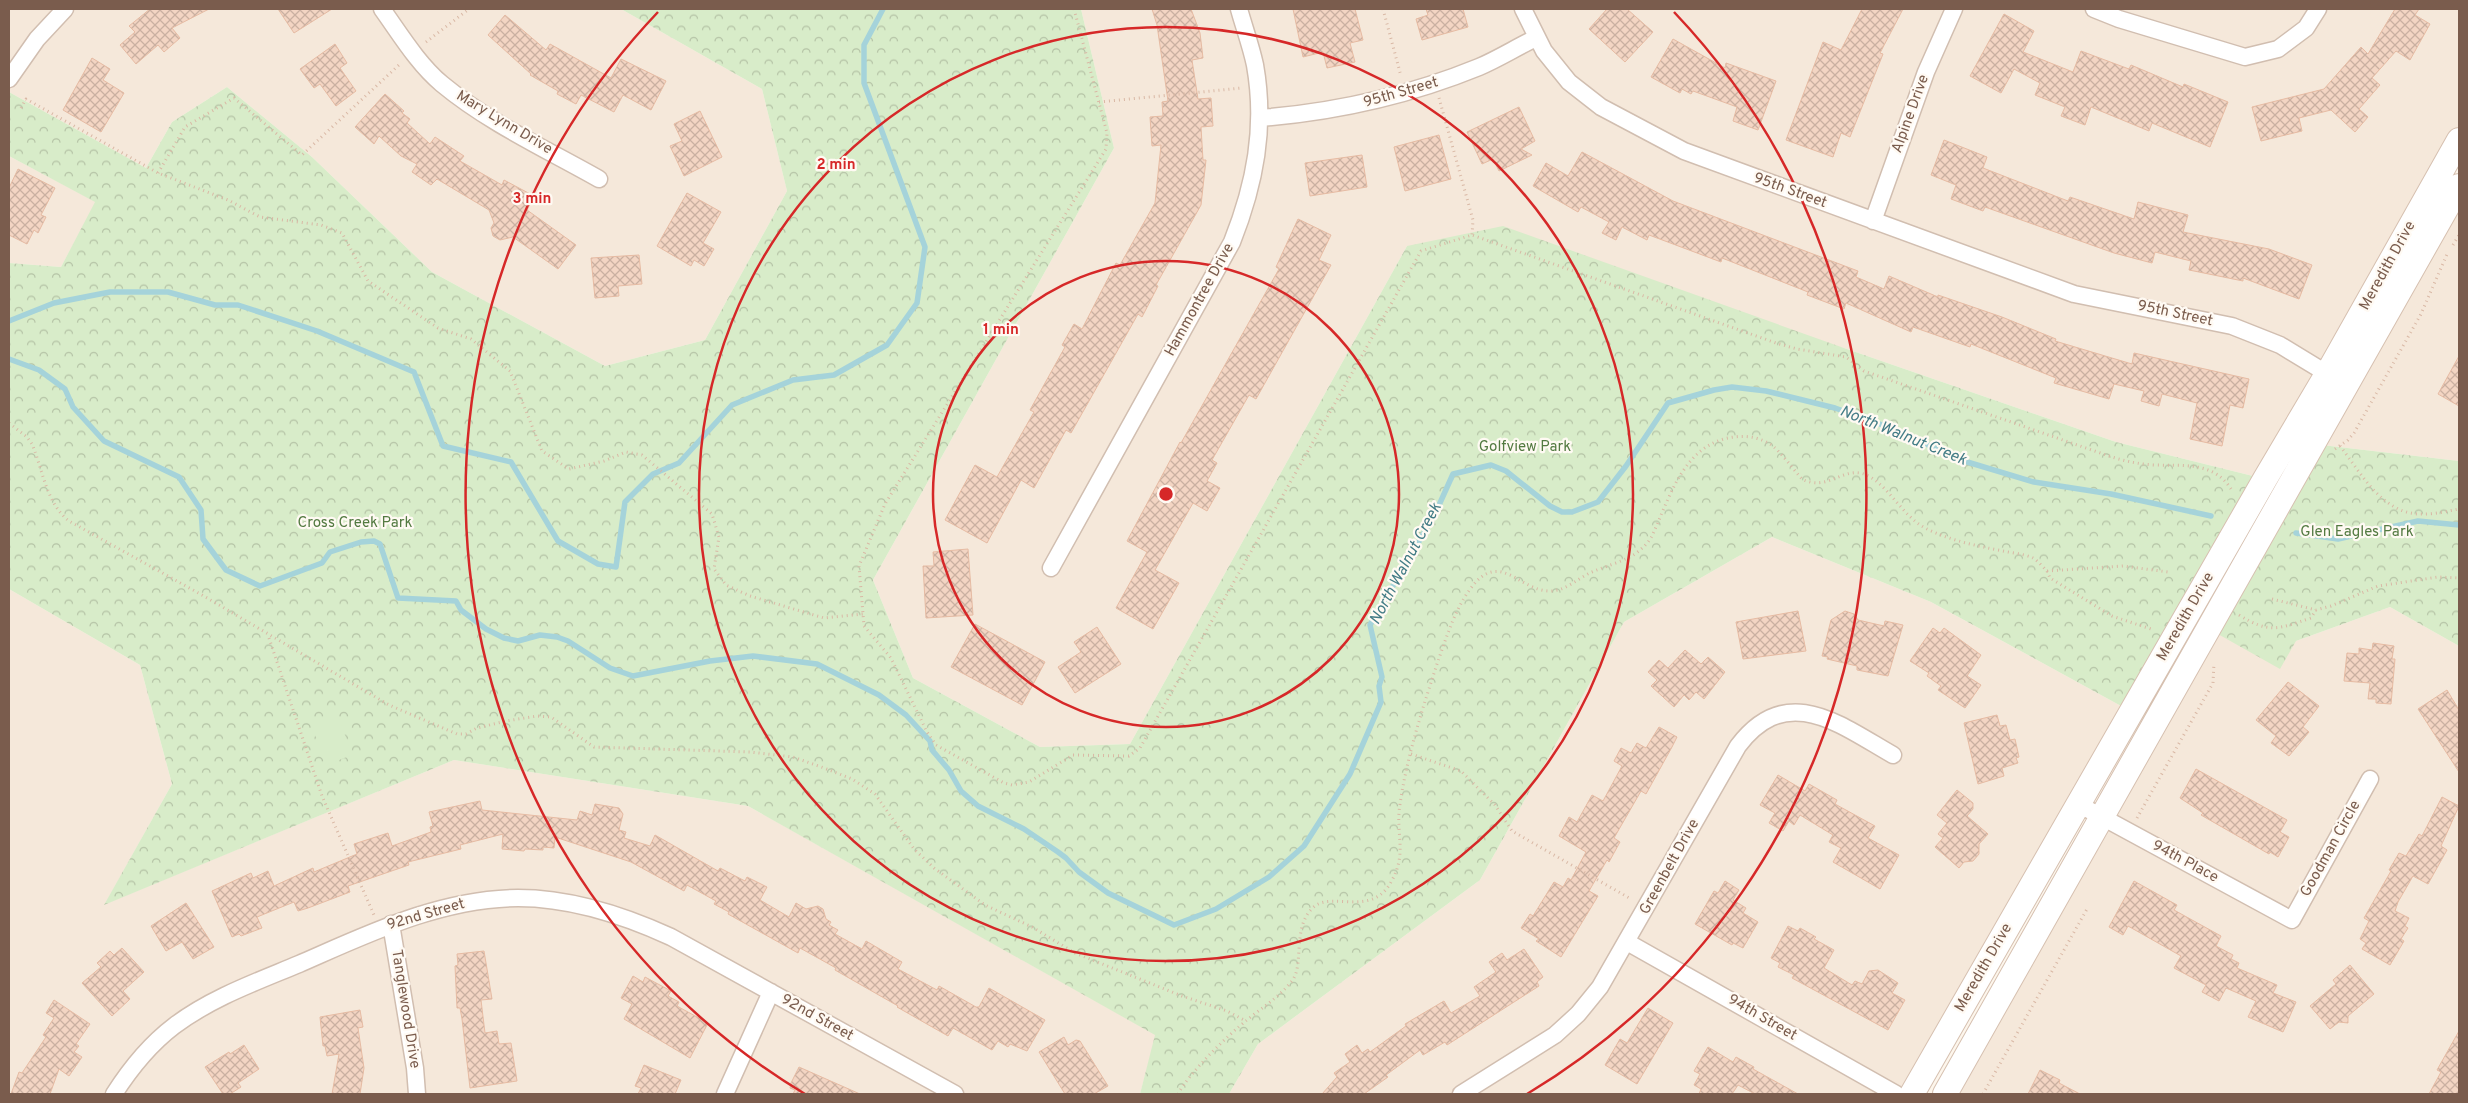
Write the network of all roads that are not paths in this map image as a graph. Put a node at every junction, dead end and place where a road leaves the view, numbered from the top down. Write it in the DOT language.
graph roads {
  1 [pos="65,9"];
  2 [pos="382,9"];
  3 [pos="1239,9"];
  4 [pos="1523,9"];
  5 [pos="1954,9"];
  6 [pos="2094,9"];
  7 [pos="2318,9"];
  8 [pos="1536,38"];
  9 [pos="9,79"];
  10 [pos="1260,118"];
  11 [pos="2459,140"];
  12 [pos="599,179"];
  13 [pos="2459,186"];
  14 [pos="1873,221"];
  15 [pos="2327,374"];
  16 [pos="2348,385"];
  17 [pos="1051,568"];
  18 [pos="1893,755"];
  19 [pos="2370,779"];
  20 [pos="2078,804"];
  21 [pos="2101,816"];
  22 [pos="2292,920"];
  23 [pos="386,926"];
  24 [pos="1628,942"];
  25 [pos="770,992"];
  26 [pos="114,1094"];
  27 [pos="417,1094"];
  28 [pos="725,1094"];
  29 [pos="956,1094"];
  30 [pos="1461,1094"];
  31 [pos="1896,1094"];
  32 [pos="1912,1094"];
  33 [pos="1946,1094"];
  1 -- 9 [label="street"];
  2 -- 12 [label="street, Mary Lynn Drive"];
  3 -- 10 [label="street, Hammontree Drive"];
  4 -- 8 [label="street"];
  5 -- 14 [label="street, Alpine Drive"];
  6 -- 7 [label="street"];
  8 -- 10 [label="street, 95th Street"];
  8 -- 14 [label="street, 95th Street"];
  10 -- 17 [label="street, Hammontree Drive"];
  11 -- 15 [label="main road, Meredith Drive"];
  13 -- 16 [label="main road, Meredith Drive"];
  14 -- 15 [label="street, 95th Street"];
  15 -- 16 [label="street, 95th Street"];
  15 -- 20 [label="main road, Meredith Drive"];
  16 -- 21 [label="main road, Meredith Drive"];
  18 -- 24 [label="street, Greenbelt Drive"];
  19 -- 22 [label="street, Goodman Circle"];
  20 -- 21 [label="street, 94th Place"];
  20 -- 32 [label="main road, Meredith Drive"];
  21 -- 22 [label="street, 94th Place"];
  21 -- 33 [label="main road, Meredith Drive"];
  23 -- 25 [label="street, 92nd Street"];
  23 -- 26 [label="street, 92nd Street"];
  23 -- 27 [label="street, Tanglewood Drive"];
  24 -- 30 [label="street, Greenbelt Drive"];
  24 -- 31 [label="street, 94th Street"];
  25 -- 28 [label="street"];
  25 -- 29 [label="street, 92nd Street"];
}
